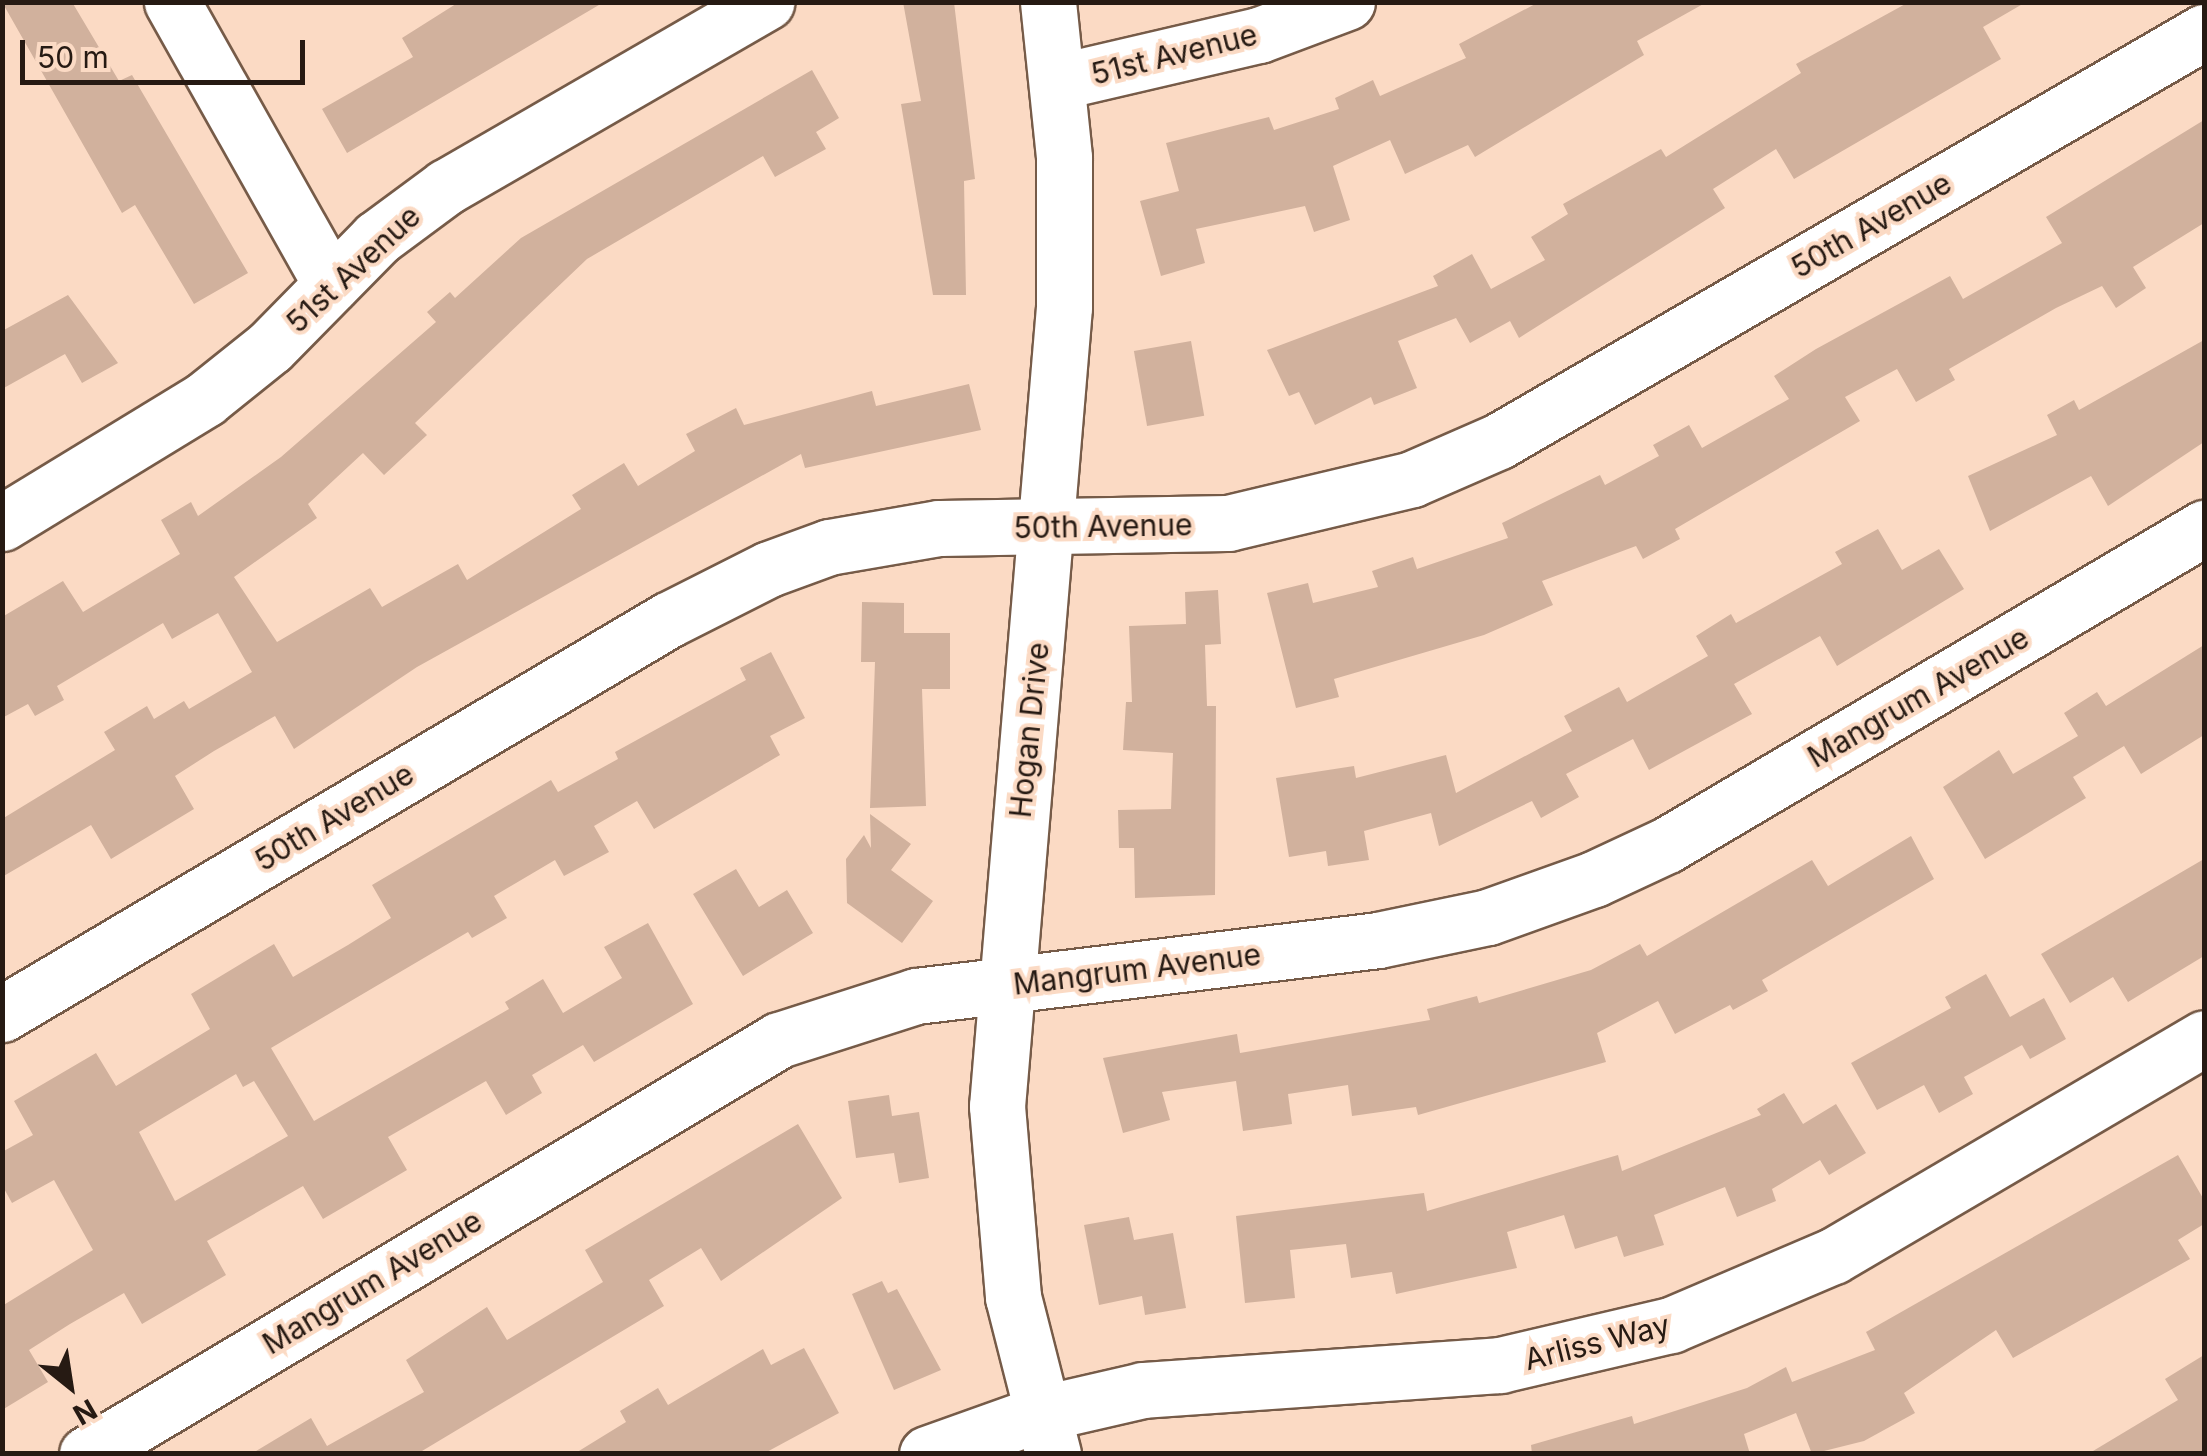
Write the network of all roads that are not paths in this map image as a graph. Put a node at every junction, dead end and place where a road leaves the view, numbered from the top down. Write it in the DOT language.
graph roads {
  1 [pos="172,2"];
  2 [pos="767,2"];
  3 [pos="1048,2"];
  4 [pos="1346,2"];
  5 [pos="2204,32"];
  6 [pos="1057,82"];
  7 [pos="331,284"];
  8 [pos="2,524"];
  9 [pos="1050,527"];
  10 [pos="2204,528"];
  11 [pos="1003,985"];
  12 [pos="2,1014"];
  13 [pos="2204,1038"];
  14 [pos="1046,1434"];
  15 [pos="87,1454"];
  16 [pos="927,1454"];
  1 -- 7 [label="street"];
  2 -- 7 [label="street, 51st Avenue"];
  3 -- 6 [label="street, Hogan Drive"];
  4 -- 6 [label="street, 51st Avenue"];
  5 -- 9 [label="street, 50th Avenue"];
  6 -- 9 [label="street, Hogan Drive"];
  7 -- 8 [label="street, 51st Avenue"];
  9 -- 11 [label="street, Hogan Drive"];
  9 -- 12 [label="street, 50th Avenue"];
  10 -- 11 [label="street, Mangrum Avenue"];
  11 -- 14 [label="street, Hogan Drive"];
  11 -- 15 [label="street, Mangrum Avenue"];
  13 -- 14 [label="street, Arliss Way"];
  14 -- 16 [label="street, Arliss Way"];
}
